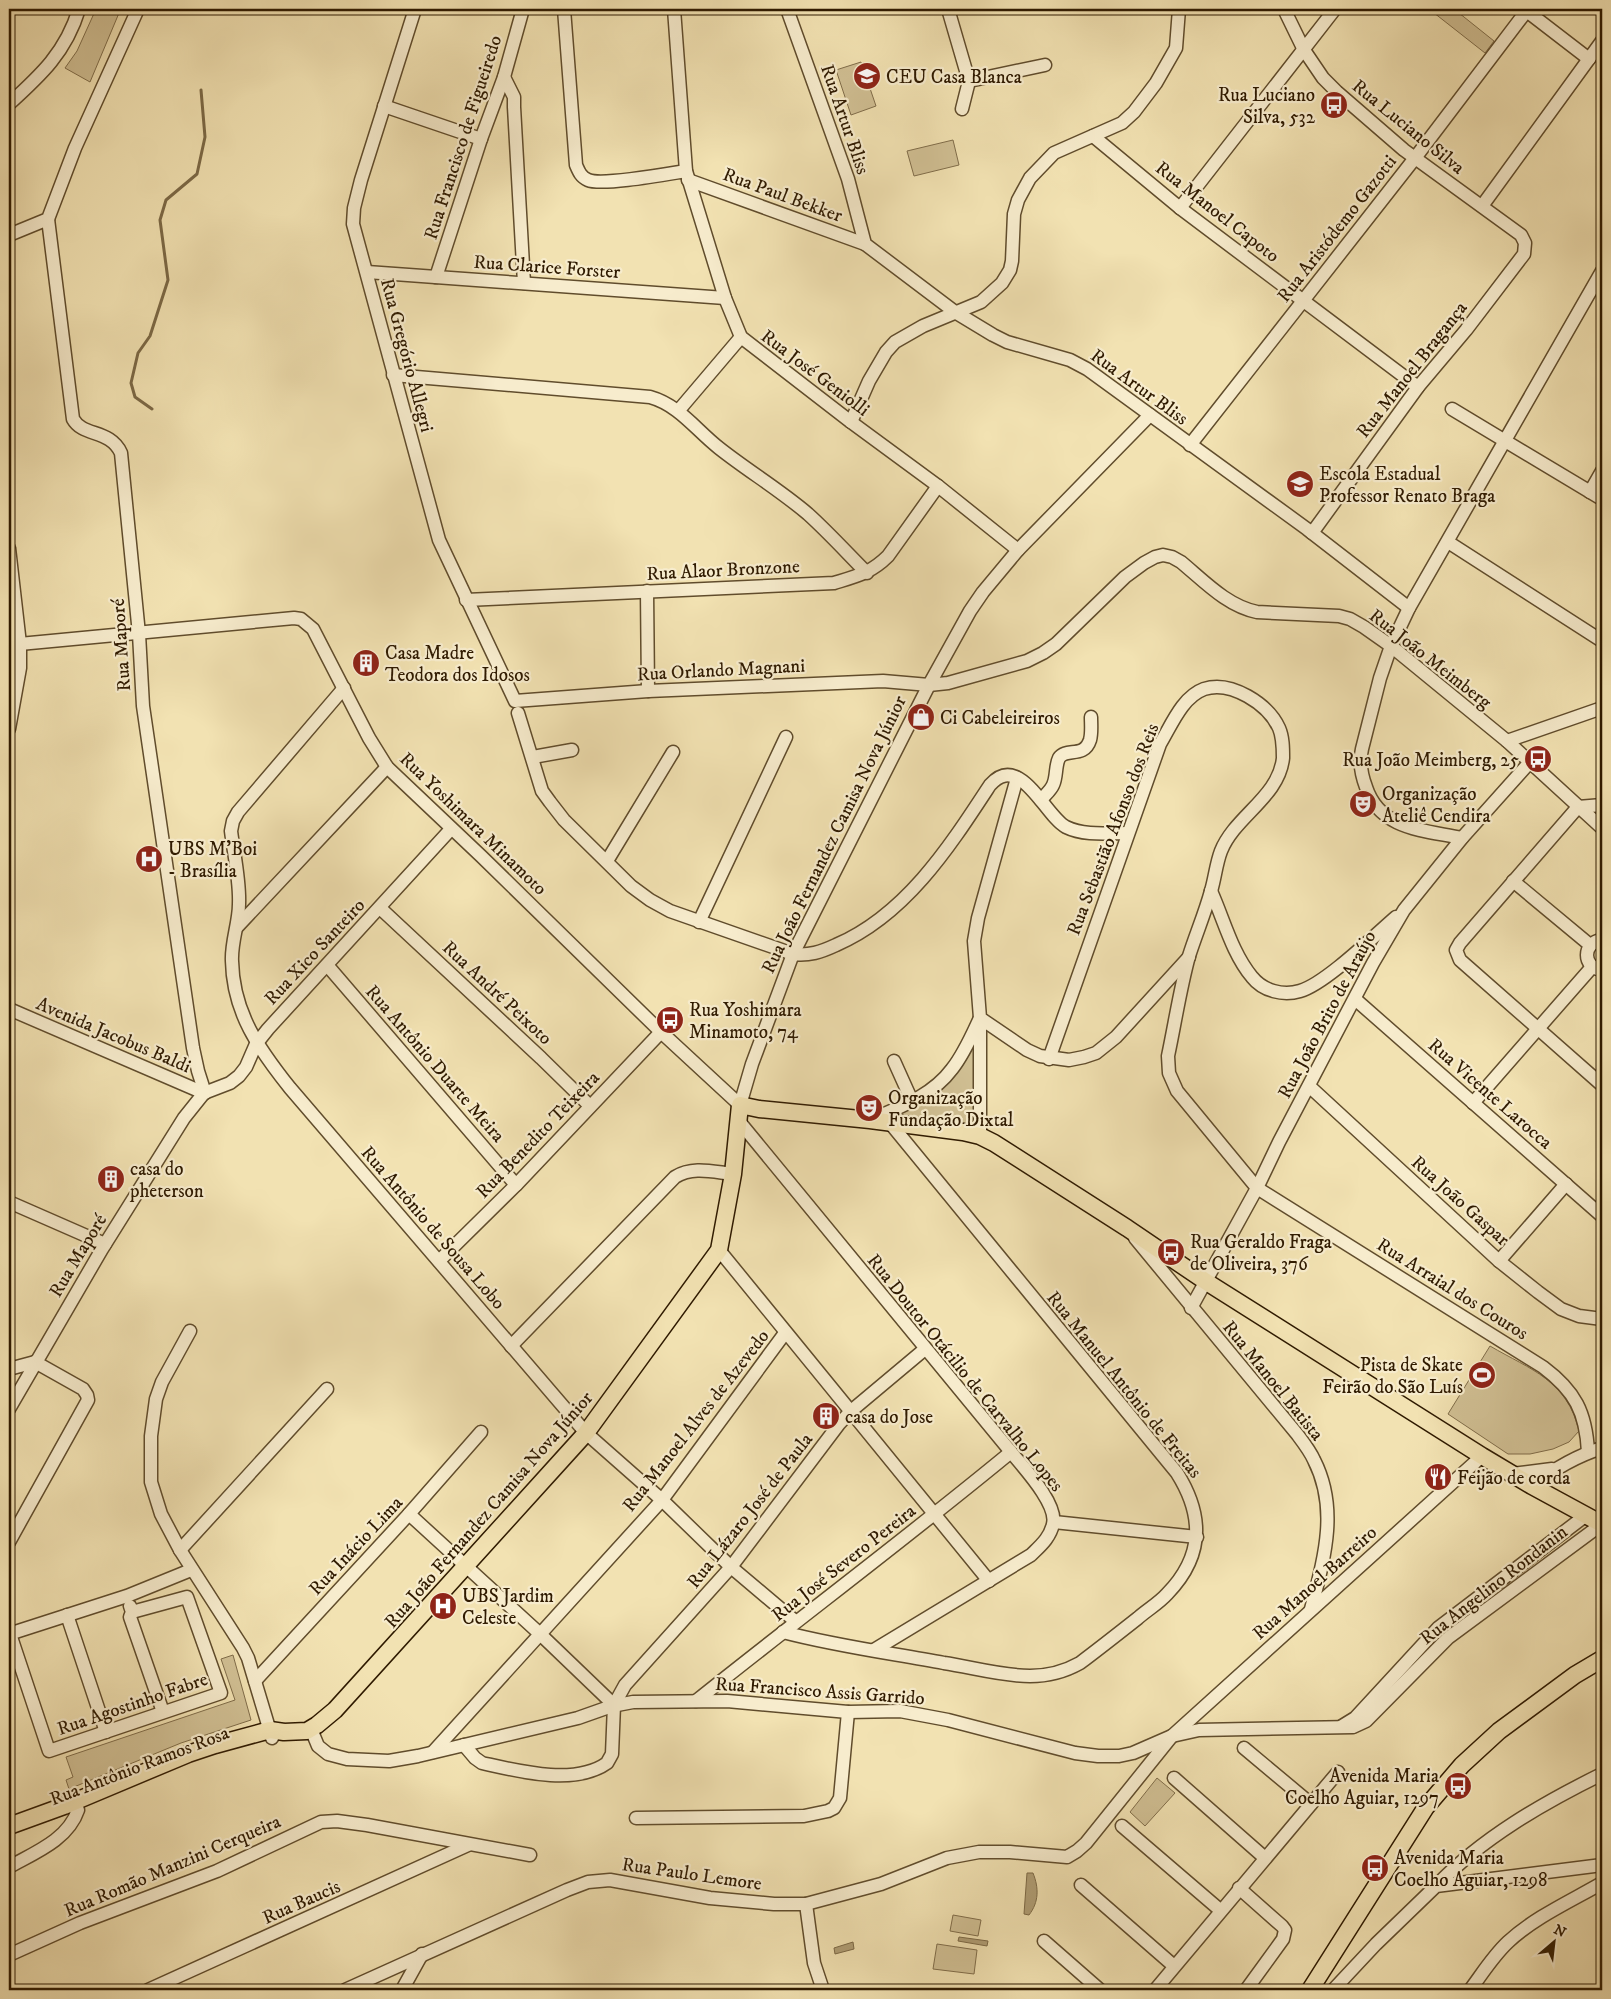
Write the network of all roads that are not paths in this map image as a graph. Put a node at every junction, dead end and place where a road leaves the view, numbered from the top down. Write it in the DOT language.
graph roads {
  1 [pos="80,9"];
  2 [pos="138,9"];
  3 [pos="415,9"];
  4 [pos="523,9"];
  5 [pos="564,9"];
  6 [pos="674,9"];
  7 [pos="787,9"];
  8 [pos="948,9"];
  9 [pos="1179,9"];
  10 [pos="1284,9"];
  11 [pos="1335,9"];
  12 [pos="1526,9"];
  13 [pos="1602,41"];
  14 [pos="1304,50"];
  15 [pos="1589,59"];
  16 [pos="1045,65"];
  17 [pos="504,78"];
  18 [pos="969,81"];
  19 [pos="9,104"];
  20 [pos="384,106"];
  21 [pos="962,109"];
  22 [pos="1093,136"];
  23 [pos="481,139"];
  24 [pos="1415,158"];
  25 [pos="687,176"];
  26 [pos="1482,206"];
  27 [pos="1180,208"];
  28 [pos="48,219"];
  29 [pos="9,235"];
  30 [pos="866,244"];
  31 [pos="1524,254"];
  32 [pos="1602,271"];
  33 [pos="367,272"];
  34 [pos="436,277"];
  35 [pos="524,283"];
  36 [pos="725,298"];
  37 [pos="1303,300"];
  38 [pos="955,312"];
  39 [pos="741,338"];
  40 [pos="393,375"];
  41 [pos="1418,387"];
  42 [pos="1452,408"];
  43 [pos="679,410"];
  44 [pos="1150,416"];
  45 [pos="851,422"];
  46 [pos="1505,440"];
  47 [pos="1190,446"];
  48 [pos="1602,471"];
  49 [pos="938,486"];
  50 [pos="1590,492"];
  51 [pos="1602,499"];
  52 [pos="1312,533"];
  53 [pos="1448,542"];
  54 [pos="9,548"];
  55 [pos="1018,550"];
  56 [pos="868,573"];
  57 [pos="647,591"];
  58 [pos="466,600"];
  59 [pos="1409,608"];
  60 [pos="139,634"];
  61 [pos="1602,641"];
  62 [pos="14,644"];
  63 [pos="1391,646"];
  64 [pos="928,685"];
  65 [pos="344,688"];
  66 [pos="648,691"];
  67 [pos="516,707"];
  68 [pos="1602,708"];
  69 [pos="1091,717"];
  70 [pos="9,729"];
  71 [pos="786,737"];
  72 [pos="1507,741"];
  73 [pos="572,750"];
  74 [pos="673,752"];
  75 [pos="533,757"];
  76 [pos="1530,762"];
  77 [pos="387,767"];
  78 [pos="1017,778"];
  79 [pos="1041,800"];
  80 [pos="1602,805"];
  81 [pos="1578,807"];
  82 [pos="1602,828"];
  83 [pos="451,829"];
  84 [pos="1127,834"];
  85 [pos="1462,838"];
  86 [pos="607,862"];
  87 [pos="1513,881"];
  88 [pos="1211,892"];
  89 [pos="380,908"];
  90 [pos="1404,910"];
  91 [pos="699,922"];
  92 [pos="237,927"];
  93 [pos="1602,940"];
  94 [pos="1590,945"];
  95 [pos="793,954"];
  96 [pos="1189,957"];
  97 [pos="327,965"];
  98 [pos="1597,968"];
  99 [pos="1355,999"];
  100 [pos="9,1009"];
  101 [pos="980,1018"];
  102 [pos="1537,1029"];
  103 [pos="661,1032"];
  104 [pos="256,1044"];
  105 [pos="1049,1059"];
  106 [pos="894,1061"];
  107 [pos="1602,1085"];
  108 [pos="1309,1086"];
  109 [pos="205,1093"];
  110 [pos="912,1101"];
  111 [pos="1473,1103"];
  112 [pos="590,1106"];
  113 [pos="739,1112"];
  114 [pos="870,1120"];
  115 [pos="890,1123"];
  116 [pos="980,1136"];
  117 [pos="733,1174"];
  118 [pos="1566,1184"];
  119 [pos="516,1185"];
  120 [pos="1257,1188"];
  121 [pos="9,1202"];
  122 [pos="1602,1216"];
  123 [pos="1127,1228"];
  124 [pos="105,1244"];
  125 [pos="719,1250"];
  126 [pos="439,1261"];
  127 [pos="1499,1261"];
  128 [pos="1205,1281"];
  129 [pos="1191,1308"];
  130 [pos="1602,1319"];
  131 [pos="190,1331"];
  132 [pos="785,1333"];
  133 [pos="511,1346"];
  134 [pos="925,1348"];
  135 [pos="35,1362"];
  136 [pos="9,1369"];
  137 [pos="326,1389"];
  138 [pos="9,1409"];
  139 [pos="851,1411"];
  140 [pos="481,1432"];
  141 [pos="586,1433"];
  142 [pos="1602,1448"];
  143 [pos="1011,1452"];
  144 [pos="1588,1452"];
  145 [pos="1482,1456"];
  146 [pos="1554,1469"];
  147 [pos="1512,1474"];
  148 [pos="1532,1486"];
  149 [pos="662,1500"];
  150 [pos="409,1514"];
  151 [pos="935,1514"];
  152 [pos="1585,1516"];
  153 [pos="1054,1522"];
  154 [pos="1602,1524"];
  155 [pos="1197,1537"];
  156 [pos="9,1542"];
  157 [pos="180,1550"];
  158 [pos="466,1566"];
  159 [pos="731,1567"];
  160 [pos="191,1570"];
  161 [pos="989,1581"];
  162 [pos="127,1596"];
  163 [pos="1311,1609"];
  164 [pos="132,1612"];
  165 [pos="67,1615"];
  166 [pos="795,1621"];
  167 [pos="783,1632"];
  168 [pos="9,1634"];
  169 [pos="539,1634"];
  170 [pos="874,1650"];
  171 [pos="1602,1659"];
  172 [pos="255,1681"];
  173 [pos="696,1701"];
  174 [pos="614,1705"];
  175 [pos="163,1712"];
  176 [pos="848,1712"];
  177 [pos="1340,1727"];
  178 [pos="309,1730"];
  179 [pos="106,1732"];
  180 [pos="275,1733"];
  181 [pos="1172,1736"];
  182 [pos="464,1745"];
  183 [pos="1244,1748"];
  184 [pos="433,1752"];
  185 [pos="1338,1772"];
  186 [pos="1602,1774"];
  187 [pos="1174,1778"];
  188 [pos="1311,1804"];
  189 [pos="76,1806"];
  190 [pos="636,1818"];
  191 [pos="9,1826"];
  192 [pos="1122,1826"];
  193 [pos="9,1835"];
  194 [pos="468,1845"];
  195 [pos="530,1855"];
  196 [pos="1265,1858"];
  197 [pos="1602,1865"];
  198 [pos="9,1867"];
  199 [pos="1602,1883"];
  200 [pos="1081,1885"];
  201 [pos="1436,1886"];
  202 [pos="1239,1888"];
  203 [pos="806,1904"];
  204 [pos="1220,1910"];
  205 [pos="1044,1941"];
  206 [pos="422,1954"];
  207 [pos="9,1955"];
  208 [pos="1174,1966"];
  209 [pos="168,1986"];
  210 [pos="148,1990"];
  211 [pos="345,1990"];
  212 [pos="402,1990"];
  213 [pos="822,1990"];
  214 [pos="1100,1990"];
  215 [pos="1155,1990"];
  216 [pos="1246,1990"];
  217 [pos="1310,1990"];
  218 [pos="1332,1990"];
  219 [pos="1470,1990"];
  1 -- 19 [label="street"];
  2 -- 28 [label="street"];
  3 -- 20 [label="street, Rua Gregório Allegri"];
  4 -- 17 [label="street, Rua Francisco de Figueiredo"];
  5 -- 25 [label="street"];
  6 -- 25 [label="street, Rua José Geniolli"];
  7 -- 30 [label="street, Rua Artur Bliss"];
  8 -- 18 [label="street"];
  9 -- 22 [label="street"];
  10 -- 14 [label="street, Rua Luciano Silva"];
  11 -- 14 [label="street"];
  12 -- 15 [label="street"];
  12 -- 24 [label="street, Rua Aristódemo Gazotti"];
  13 -- 15 [label="street"];
  14 -- 24 [label="street, Rua Luciano Silva"];
  14 -- 27 [label="street"];
  15 -- 26 [label="street"];
  16 -- 18 [label="street"];
  17 -- 23 [label="street, Rua Francisco de Figueiredo"];
  17 -- 35 [label="street"];
  18 -- 21 [label="street"];
  20 -- 23 [label="street"];
  20 -- 33 [label="street, Rua Gregório Allegri"];
  22 -- 27 [label="street, Rua Manoel Capoto"];
  22 -- 38 [label="street"];
  23 -- 34 [label="street, Rua Francisco de Figueiredo"];
  24 -- 26 [label="street, Rua Luciano Silva"];
  24 -- 37 [label="street, Rua Aristódemo Gazotti"];
  25 -- 30 [label="street, Rua Paul Bekker"];
  25 -- 36 [label="street, Rua José Geniolli"];
  26 -- 31 [label="street, Rua Luciano Silva"];
  27 -- 37 [label="street, Rua Manoel Capoto"];
  28 -- 29 [label="street"];
  28 -- 60 [label="street, Rua Maporé"];
  30 -- 38 [label="street, Rua Artur Bliss"];
  31 -- 41 [label="street, Rua Manoel Bragança"];
  32 -- 46 [label="street"];
  33 -- 34 [label="street, Rua Clarice Forster"];
  33 -- 40 [label="street, Rua Gregório Allegri"];
  34 -- 35 [label="street, Rua Clarice Forster"];
  35 -- 36 [label="street, Rua Clarice Forster"];
  36 -- 39 [label="street, Rua José Geniolli"];
  37 -- 41 [label="street, Rua Manoel Capoto"];
  37 -- 47 [label="street, Rua Aristódemo Gazotti"];
  38 -- 44 [label="street, Rua Artur Bliss"];
  38 -- 45 [label="street"];
  39 -- 43 [label="street"];
  39 -- 45 [label="street, Rua José Geniolli"];
  40 -- 43 [label="street"];
  40 -- 58 [label="street, Rua Gregório Allegri"];
  41 -- 52 [label="street, Rua Manoel Bragança"];
  42 -- 46 [label="street"];
  43 -- 56 [label="street"];
  44 -- 47 [label="street, Rua Artur Bliss"];
  44 -- 55 [label="street, Rua João Fernandez Camisa Nova Júnior"];
  45 -- 49 [label="street, Rua José Geniolli"];
  46 -- 50 [label="street"];
  46 -- 53 [label="street"];
  47 -- 52 [label="street, Rua Artur Bliss"];
  48 -- 50 [label="street"];
  49 -- 55 [label="street, Rua José Geniolli"];
  49 -- 56 [label="street, Rua Alaor Bronzone"];
  50 -- 51 [label="street"];
  52 -- 59 [label="street, Rua Artur Bliss"];
  53 -- 59 [label="street"];
  53 -- 61 [label="street"];
  54 -- 62 [label="street"];
  55 -- 64 [label="street, Rua João Fernandez Camisa Nova Júnior"];
  56 -- 57 [label="street, Rua Alaor Bronzone"];
  57 -- 58 [label="street, Rua Alaor Bronzone"];
  57 -- 66 [label="street"];
  58 -- 67 [label="street, Rua Gregório Allegri"];
  59 -- 63 [label="street"];
  60 -- 62 [label="street, Rua Yoshimara Minamoto"];
  60 -- 65 [label="street, Rua Yoshimara Minamoto"];
  60 -- 109 [label="street, Rua Maporé"];
  62 -- 70 [label="street"];
  63 -- 64 [label="street, Rua João Meimberg"];
  63 -- 72 [label="street, Rua João Meimberg"];
  63 -- 85 [label="street"];
  64 -- 66 [label="street, Rua Orlando Magnani"];
  64 -- 95 [label="street, Rua João Fernandez Camisa Nova Júnior"];
  65 -- 77 [label="street, Rua Yoshimara Minamoto"];
  65 -- 92 [label="street, Rua Antônio de Sousa Lobo"];
  66 -- 67 [label="street, Rua Orlando Magnani"];
  67 -- 75 [label="street, Rua Gregório Allegri"];
  68 -- 72 [label="street"];
  69 -- 79 [label="street"];
  71 -- 91 [label="street"];
  72 -- 76 [label="street, Rua João Meimberg"];
  73 -- 75 [label="street"];
  74 -- 86 [label="street"];
  75 -- 86 [label="street, Rua Gregório Allegri"];
  76 -- 81 [label="street, Rua João Meimberg"];
  76 -- 85 [label="street, Rua João Brito de Araújo"];
  77 -- 83 [label="street, Rua Yoshimara Minamoto"];
  77 -- 92 [label="street"];
  78 -- 79 [label="street"];
  78 -- 95 [label="street"];
  78 -- 101 [label="street"];
  79 -- 84 [label="street"];
  80 -- 81 [label="street"];
  81 -- 82 [label="street, Rua João Meimberg"];
  81 -- 87 [label="street"];
  83 -- 89 [label="street, Rua Xico Santeiro"];
  83 -- 103 [label="street, Rua Yoshimara Minamoto"];
  84 -- 88 [label="street, Rua Sebastião Afonso dos Reis"];
  84 -- 105 [label="street, Rua Sebastião Afonso dos Reis"];
  85 -- 90 [label="street, Rua João Brito de Araújo"];
  86 -- 91 [label="street, Rua Gregório Allegri"];
  87 -- 94 [label="street"];
  87 -- 102 [label="street"];
  88 -- 90 [label="street"];
  88 -- 96 [label="street, Rua Sebastião Afonso dos Reis"];
  89 -- 97 [label="street, Rua Xico Santeiro"];
  89 -- 112 [label="street, Rua André Peixoto"];
  90 -- 99 [label="street, Rua João Brito de Araújo"];
  91 -- 95 [label="street, Rua Gregório Allegri"];
  92 -- 104 [label="street, Rua Antônio de Sousa Lobo"];
  93 -- 94 [label="street"];
  94 -- 98 [label="street"];
  95 -- 113 [label="street, Rua João Fernandez Camisa Nova Júnior"];
  96 -- 105 [label="street"];
  96 -- 120 [label="street, Rua Sebastião Afonso dos Reis"];
  97 -- 104 [label="street, Rua Xico Santeiro"];
  97 -- 119 [label="street, Rua Antônio Duarte Meira"];
  98 -- 102 [label="street"];
  99 -- 108 [label="street, Rua João Brito de Araújo"];
  99 -- 111 [label="street, Rua Vicente Larocca"];
  100 -- 109 [label="street, Avenida Jacobus Baldi"];
  101 -- 105 [label="street"];
  101 -- 110 [label="street"];
  101 -- 116 [label="street"];
  102 -- 107 [label="street"];
  102 -- 111 [label="street"];
  103 -- 112 [label="street, Rua Benedito Teixeira"];
  103 -- 113 [label="street, Rua Yoshimara Minamoto"];
  104 -- 109 [label="street, Rua Xico Santeiro"];
  104 -- 126 [label="street, Rua Antônio de Sousa Lobo"];
  106 -- 110 [label="street"];
  108 -- 120 [label="street, Rua João Brito de Araújo"];
  108 -- 127 [label="street, Rua João Gaspar"];
  109 -- 124 [label="street, Rua Maporé"];
  110 -- 114 [label="street"];
  111 -- 118 [label="street, Rua Vicente Larocca"];
  112 -- 119 [label="street, Rua Benedito Teixeira"];
  113 -- 114 [label="main road"];
  113 -- 117 [label="main road, Rua João Fernandez Camisa Nova Júnior"];
  113 -- 134 [label="street, Rua Doutor Otácilio de Carvalho Lopes"];
  114 -- 115 [label="main road"];
  115 -- 116 [label="main road"];
  115 -- 155 [label="street, Rua Manuel Antônio de Freitas"];
  116 -- 123 [label="main road"];
  117 -- 125 [label="main road, Rua João Fernandez Camisa Nova Júnior"];
  117 -- 133 [label="street"];
  118 -- 122 [label="street, Rua Vicente Larocca"];
  118 -- 127 [label="street"];
  119 -- 126 [label="street, Rua Benedito Teixeira"];
  120 -- 128 [label="street, Rua João Brito de Araújo"];
  120 -- 144 [label="street, Rua Arraial dos Couros"];
  121 -- 124 [label="street"];
  123 -- 128 [label="main road"];
  123 -- 129 [label="street, Rua Manoel Batista"];
  124 -- 135 [label="street, Rua Maporé"];
  125 -- 132 [label="street"];
  125 -- 141 [label="main road, Rua João Fernandez Camisa Nova Júnior"];
  126 -- 133 [label="street, Rua Antônio de Sousa Lobo"];
  127 -- 130 [label="street, Rua João Gaspar"];
  128 -- 129 [label="street, Rua João Brito de Araújo"];
  128 -- 145 [label="main road"];
  129 -- 163 [label="street, Rua Manoel Batista"];
  131 -- 157 [label="street"];
  132 -- 139 [label="street"];
  132 -- 149 [label="street, Rua Manoel Alves de Azevedo"];
  133 -- 141 [label="street, Rua Antônio de Sousa Lobo"];
  134 -- 139 [label="street, Rua Lázaro José de Paula"];
  134 -- 143 [label="street, Rua Doutor Otácilio de Carvalho Lopes"];
  135 -- 136 [label="street"];
  135 -- 138 [label="street, Rua Maporé"];
  135 -- 156 [label="street"];
  137 -- 157 [label="street"];
  139 -- 151 [label="street"];
  139 -- 159 [label="street, Rua Lázaro José de Paula"];
  140 -- 150 [label="street, Rua Inácio Lima"];
  141 -- 149 [label="street, Rua Antônio de Sousa Lobo"];
  141 -- 158 [label="main road, Rua João Fernandez Camisa Nova Júnior"];
  142 -- 144 [label="street"];
  143 -- 151 [label="street, Rua José Severo Pereira"];
  143 -- 153 [label="street, Rua Doutor Otácilio de Carvalho Lopes"];
  144 -- 146 [label="street"];
  145 -- 147 [label="main road"];
  145 -- 163 [label="street, Rua Manoel Barreiro"];
  146 -- 147 [label="street"];
  146 -- 148 [label="street"];
  147 -- 148 [label="main road"];
  148 -- 152 [label="main road"];
  149 -- 159 [label="street, Rua Antônio de Sousa Lobo"];
  149 -- 169 [label="street, Rua Manoel Alves de Azevedo"];
  150 -- 158 [label="street"];
  150 -- 172 [label="street, Rua Inácio Lima"];
  151 -- 161 [label="street"];
  151 -- 166 [label="street, Rua José Severo Pereira"];
  152 -- 154 [label="main road"];
  152 -- 177 [label="street"];
  153 -- 155 [label="street"];
  153 -- 161 [label="street, Rua Doutor Otácilio de Carvalho Lopes"];
  154 -- 177 [label="street, Rua Angelino Rondanin"];
  155 -- 170 [label="street, Rua Manuel Antônio de Freitas"];
  157 -- 160 [label="street"];
  158 -- 169 [label="street"];
  158 -- 178 [label="main road, Rua João Fernandez Camisa Nova Júnior"];
  159 -- 166 [label="street, Rua Antônio de Sousa Lobo"];
  159 -- 174 [label="street, Rua Lázaro José de Paula"];
  160 -- 162 [label="street"];
  160 -- 172 [label="street"];
  161 -- 170 [label="street, Rua Doutor Otácilio de Carvalho Lopes"];
  162 -- 164 [label="street"];
  162 -- 165 [label="street"];
  163 -- 181 [label="street, Rua Manoel Barreiro"];
  164 -- 175 [label="street"];
  164 -- 175 [label="street, Rua Agostinho Fabre"];
  165 -- 168 [label="street"];
  165 -- 179 [label="street"];
  166 -- 167 [label="street, Rua José Severo Pereira"];
  167 -- 170 [label="street, Rua Manuel Antônio de Freitas"];
  167 -- 173 [label="street, Rua José Severo Pereira"];
  168 -- 179 [label="street, Rua Agostinho Fabre"];
  169 -- 174 [label="street"];
  169 -- 184 [label="street, Rua Manoel Alves de Azevedo"];
  171 -- 217 [label="main road"];
  172 -- 180 [label="street"];
  173 -- 174 [label="street, Rua Francisco Assis Garrido"];
  173 -- 176 [label="street, Rua Francisco Assis Garrido"];
  174 -- 182 [label="street, Rua Francisco Assis Garrido"];
  174 -- 182 [label="street"];
  175 -- 179 [label="street, Rua Agostinho Fabre"];
  176 -- 181 [label="street, Rua Francisco Assis Garrido"];
  176 -- 190 [label="street"];
  177 -- 181 [label="street, Rua Francisco Assis Garrido"];
  178 -- 180 [label="main road, Rua Antônio Ramos Rosa"];
  178 -- 184 [label="street, Rua Francisco Assis Garrido"];
  180 -- 189 [label="main road, Rua Antônio Ramos Rosa"];
  181 -- 203 [label="street, Rua Paulo Lemore"];
  182 -- 184 [label="street, Rua Francisco Assis Garrido"];
  183 -- 188 [label="street"];
  185 -- 188 [label="street"];
  186 -- 201 [label="street"];
  187 -- 196 [label="street"];
  188 -- 196 [label="street"];
  189 -- 191 [label="main road, Rua Antônio Ramos Rosa"];
  189 -- 193 [label="main road, Rua Antônio Ramos Rosa"];
  189 -- 198 [label="street"];
  192 -- 204 [label="street"];
  194 -- 195 [label="street, Rua Romão Manzini Cerqueira"];
  194 -- 207 [label="street, Rua Romão Manzini Cerqueira"];
  194 -- 209 [label="street, Rua Baucis"];
  196 -- 202 [label="street"];
  197 -- 201 [label="street"];
  199 -- 219 [label="street"];
  200 -- 208 [label="street"];
  201 -- 218 [label="street"];
  202 -- 204 [label="street"];
  202 -- 216 [label="street"];
  203 -- 206 [label="street, Rua Paulo Lemore"];
  203 -- 213 [label="street"];
  204 -- 208 [label="street"];
  205 -- 214 [label="street"];
  206 -- 211 [label="street, Rua Paulo Lemore"];
  206 -- 212 [label="street"];
  208 -- 215 [label="street"];
  209 -- 210 [label="street, Rua Baucis"];
}
